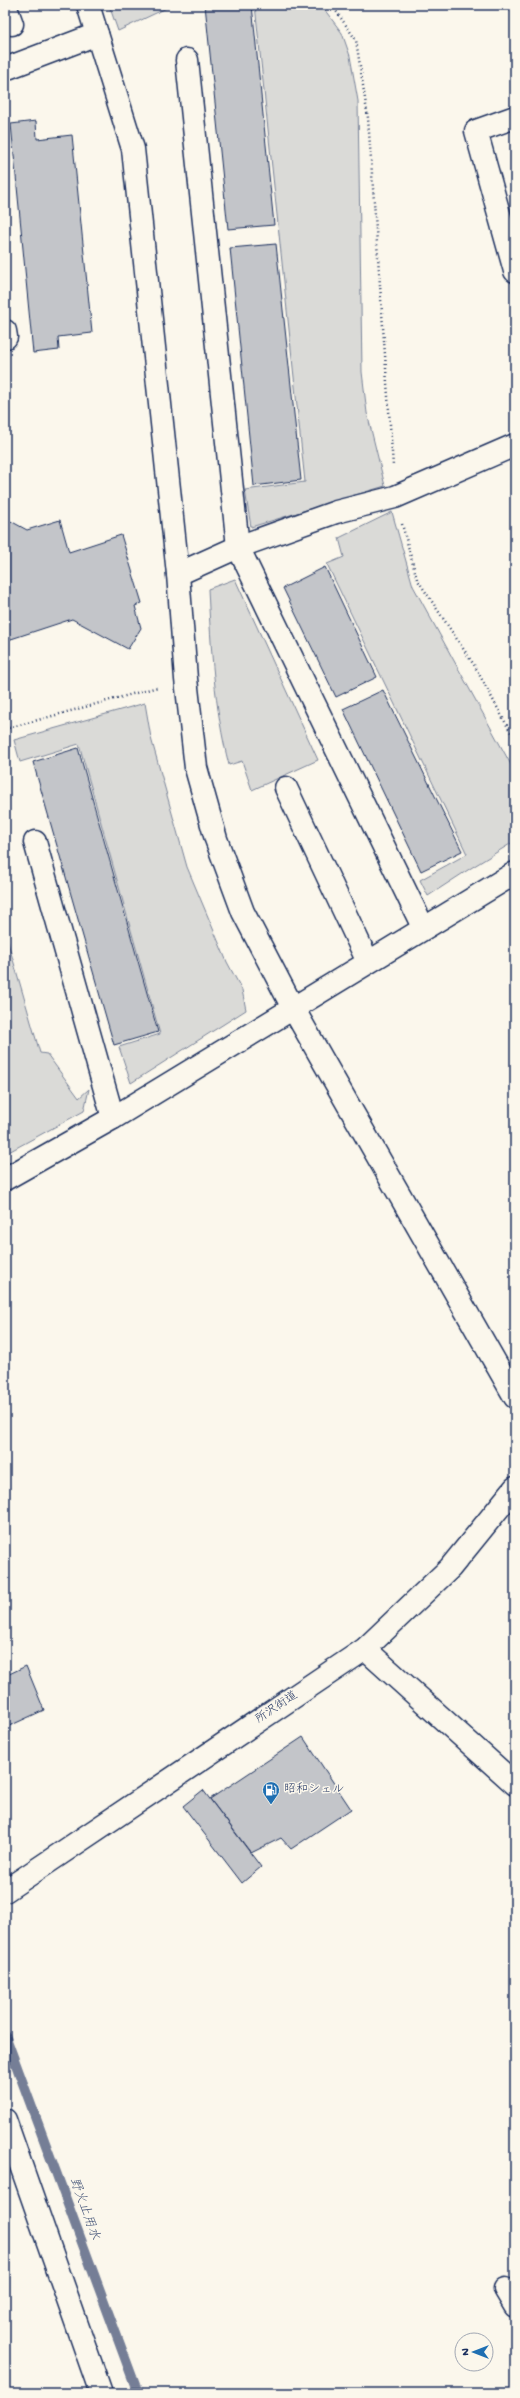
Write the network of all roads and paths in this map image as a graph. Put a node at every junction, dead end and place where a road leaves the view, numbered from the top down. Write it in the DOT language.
graph roads {
  1 [pos="88,5"];
  2 [pos="332,5"];
  3 [pos="97,34"];
  4 [pos="187,60"];
  5 [pos="5,69"];
  6 [pos="515,117"];
  7 [pos="515,272"];
  8 [pos="515,445"];
  9 [pos="395,497"];
  10 [pos="238,547"];
  11 [pos="178,574"];
  12 [pos="186,679"];
  13 [pos="5,730"];
  14 [pos="515,740"];
  15 [pos="286,788"];
  16 [pos="35,842"];
  17 [pos="515,873"];
  18 [pos="423,927"];
  19 [pos="368,962"];
  20 [pos="293,1008"];
  21 [pos="113,1118"];
  22 [pos="5,1179"];
  23 [pos="515,1397"];
  24 [pos="515,1488"];
  25 [pos="365,1649"];
  26 [pos="515,1784"];
  27 [pos="5,1891"];
  28 [pos="5,2120"];
  29 [pos="101,2393"];
  1 -- 3 [label="street"];
  2 -- 9 [label="path"];
  3 -- 5 [label="street"];
  3 -- 11 [label="street"];
  4 -- 10 [label="street"];
  6 -- 7 [label="street"];
  8 -- 9 [label="street"];
  9 -- 10 [label="street"];
  9 -- 14 [label="path"];
  10 -- 11 [label="street"];
  10 -- 18 [label="street"];
  11 -- 12 [label="street"];
  12 -- 13 [label="path"];
  12 -- 20 [label="street"];
  15 -- 19 [label="street"];
  16 -- 21 [label="street"];
  17 -- 18 [label="street"];
  18 -- 19 [label="street"];
  19 -- 20 [label="street"];
  20 -- 21 [label="street"];
  20 -- 23 [label="street"];
  21 -- 22 [label="street"];
  24 -- 25 [label="street, 所沢街道"];
  25 -- 26 [label="street"];
  25 -- 27 [label="street, 所沢街道"];
  28 -- 29 [label="street"];
}
